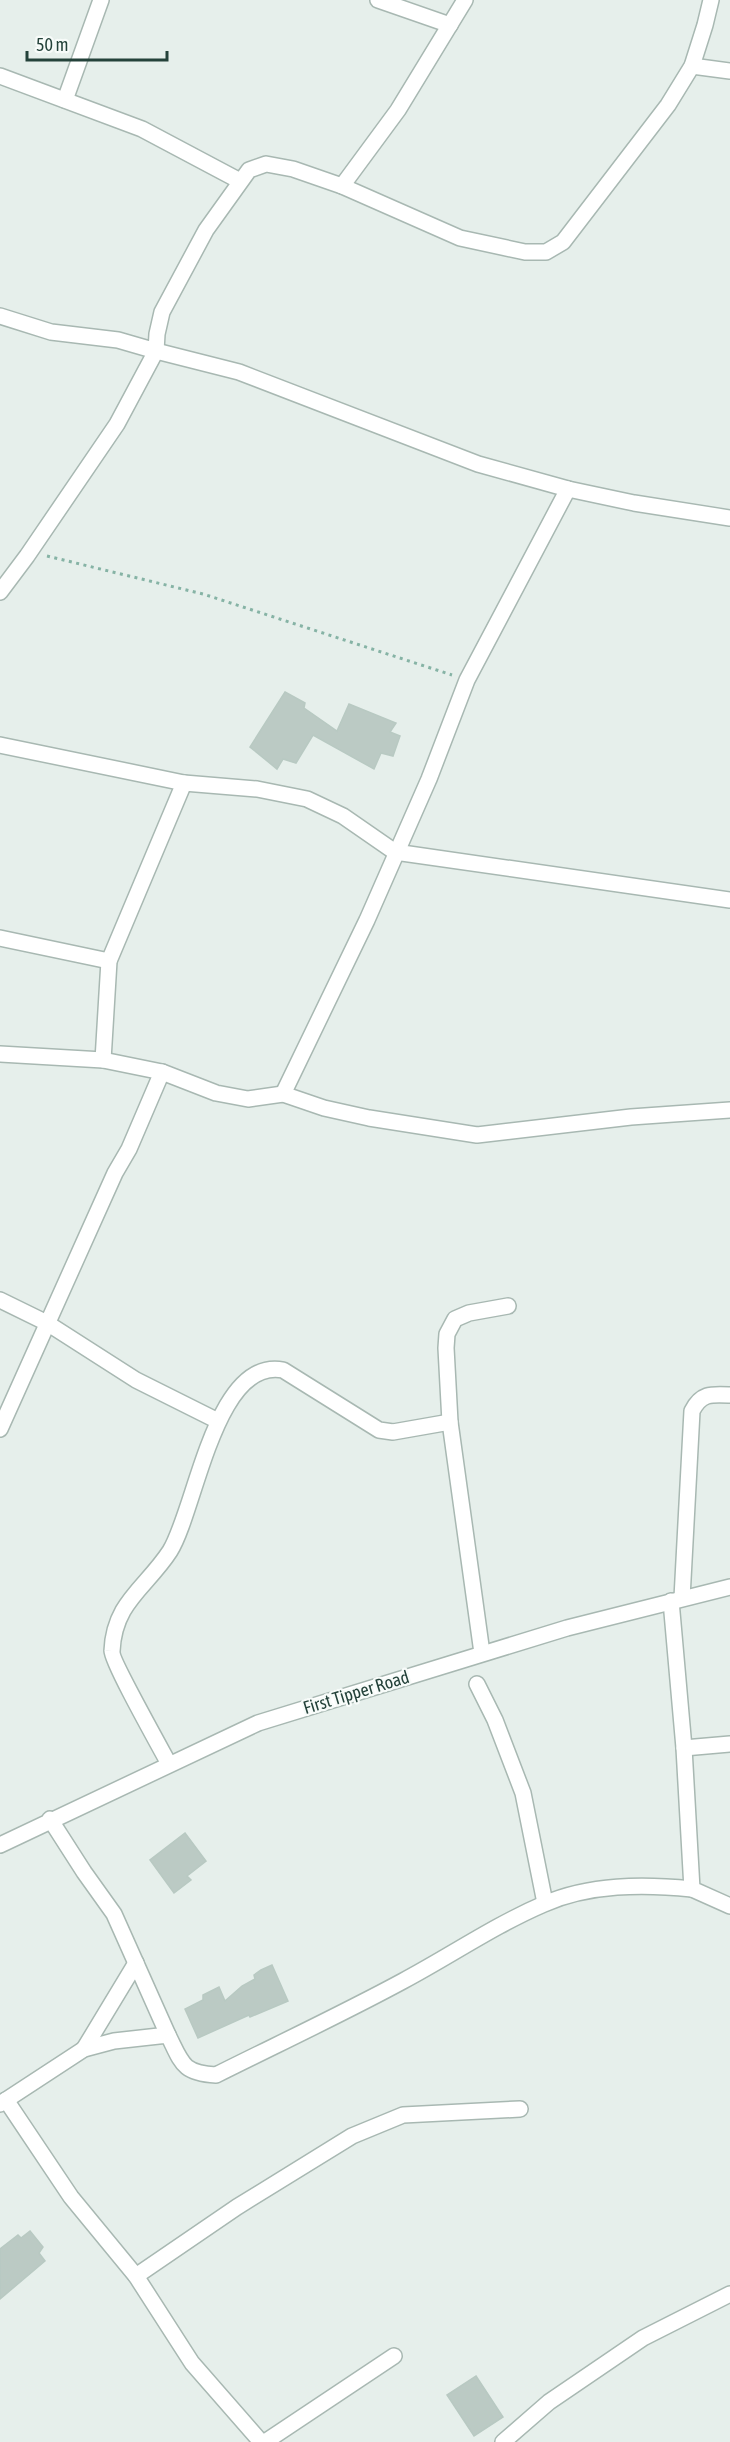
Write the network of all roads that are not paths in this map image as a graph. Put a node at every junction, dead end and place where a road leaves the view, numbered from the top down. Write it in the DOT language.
graph roads {
  1 [pos="101,0"];
  2 [pos="378,0"];
  3 [pos="465,0"];
  4 [pos="711,0"];
  5 [pos="450,25"];
  6 [pos="692,66"];
  7 [pos="730,71"];
  8 [pos="0,76"];
  9 [pos="65,100"];
  10 [pos="240,181"];
  11 [pos="342,186"];
  12 [pos="0,316"];
  13 [pos="156,351"];
  14 [pos="568,489"];
  15 [pos="730,518"];
  16 [pos="3,584"];
  17 [pos="0,744"];
  18 [pos="184,783"];
  19 [pos="395,852"];
  20 [pos="730,900"];
  21 [pos="0,938"];
  22 [pos="109,962"];
  23 [pos="0,1054"];
  24 [pos="103,1060"];
  25 [pos="162,1072"];
  26 [pos="283,1094"];
  27 [pos="730,1110"];
  28 [pos="0,1300"];
  29 [pos="508,1306"];
  30 [pos="47,1323"];
  31 [pos="730,1395"];
  32 [pos="218,1421"];
  33 [pos="450,1422"];
  34 [pos="0,1429"];
  35 [pos="730,1587"];
  36 [pos="676,1600"];
  37 [pos="482,1653"];
  38 [pos="477,1684"];
  39 [pos="730,1744"];
  40 [pos="684,1748"];
  41 [pos="169,1764"];
  42 [pos="50,1819"];
  43 [pos="0,1845"];
  44 [pos="692,1888"];
  45 [pos="545,1903"];
  46 [pos="730,1906"];
  47 [pos="136,1963"];
  48 [pos="168,2036"];
  49 [pos="84,2049"];
  50 [pos="3,2102"];
  51 [pos="520,2109"];
  52 [pos="136,2276"];
  53 [pos="730,2294"];
  54 [pos="394,2356"];
  55 [pos="261,2442"];
  56 [pos="265,2442"];
  57 [pos="503,2442"];
  1 -- 9 [label="street"];
  2 -- 5 [label="street"];
  3 -- 5 [label="street"];
  4 -- 6 [label="street"];
  5 -- 11 [label="street"];
  6 -- 7 [label="street"];
  6 -- 11 [label="street"];
  8 -- 9 [label="street"];
  9 -- 10 [label="street"];
  10 -- 11 [label="street"];
  10 -- 13 [label="street"];
  12 -- 13 [label="street"];
  13 -- 14 [label="street"];
  13 -- 16 [label="street"];
  14 -- 15 [label="street"];
  14 -- 19 [label="street"];
  17 -- 18 [label="street"];
  18 -- 19 [label="street"];
  18 -- 22 [label="street"];
  19 -- 20 [label="street"];
  19 -- 26 [label="street"];
  21 -- 22 [label="street"];
  22 -- 24 [label="street"];
  23 -- 24 [label="street"];
  24 -- 25 [label="street"];
  25 -- 26 [label="street"];
  25 -- 30 [label="street"];
  26 -- 27 [label="street"];
  28 -- 30 [label="street"];
  29 -- 33 [label="street"];
  30 -- 32 [label="street"];
  30 -- 34 [label="street"];
  31 -- 36 [label="street"];
  32 -- 33 [label="street"];
  32 -- 41 [label="street"];
  33 -- 37 [label="street"];
  35 -- 36 [label="street, First Tipper Road"];
  36 -- 37 [label="street, First Tipper Road"];
  36 -- 40 [label="street"];
  37 -- 41 [label="street, First Tipper Road"];
  38 -- 45 [label="street"];
  39 -- 40 [label="street"];
  40 -- 44 [label="street"];
  41 -- 42 [label="street, First Tipper Road"];
  42 -- 43 [label="street, First Tipper Road"];
  42 -- 47 [label="street"];
  44 -- 45 [label="street"];
  44 -- 46 [label="street"];
  45 -- 48 [label="street"];
  47 -- 48 [label="street"];
  47 -- 49 [label="street"];
  48 -- 49 [label="street"];
  49 -- 50 [label="street"];
  50 -- 52 [label="street"];
  51 -- 52 [label="street"];
  52 -- 55 [label="street"];
  53 -- 57 [label="street"];
  54 -- 56 [label="street"];
}
